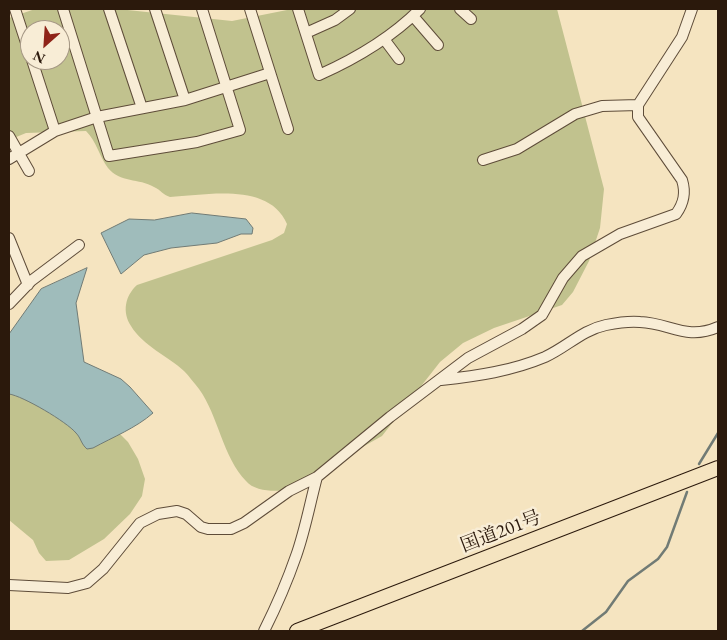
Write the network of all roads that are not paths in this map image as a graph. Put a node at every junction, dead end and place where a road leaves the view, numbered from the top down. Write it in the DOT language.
graph roads {
  1 [pos="15,9"];
  2 [pos="63,9"];
  3 [pos="109,9"];
  4 [pos="155,9"];
  5 [pos="202,9"];
  6 [pos="250,9"];
  7 [pos="298,9"];
  8 [pos="350,9"];
  9 [pos="460,9"];
  10 [pos="692,9"];
  11 [pos="417,12"];
  12 [pos="471,19"];
  13 [pos="20,24"];
  14 [pos="306,33"];
  15 [pos="384,39"];
  16 [pos="438,45"];
  17 [pos="399,59"];
  18 [pos="35,70"];
  19 [pos="270,74"];
  20 [pos="227,86"];
  21 [pos="185,100"];
  22 [pos="638,105"];
  23 [pos="142,108"];
  24 [pos="96,117"];
  25 [pos="288,129"];
  26 [pos="55,131"];
  27 [pos="9,136"];
  28 [pos="18,153"];
  29 [pos="9,158"];
  30 [pos="483,160"];
  31 [pos="29,171"];
  32 [pos="9,238"];
  33 [pos="78,245"];
  34 [pos="28,285"];
  35 [pos="9,304"];
  36 [pos="718,327"];
  37 [pos="440,380"];
  38 [pos="718,468"];
  39 [pos="317,477"];
  40 [pos="9,585"];
  41 [pos="264,631"];
  42 [pos="297,631"];
  1 -- 13 [label="street"];
  2 -- 24 [label="street"];
  3 -- 23 [label="street"];
  4 -- 21 [label="street"];
  5 -- 20 [label="street"];
  6 -- 19 [label="street"];
  7 -- 14 [label="street"];
  8 -- 14 [label="street"];
  9 -- 12 [label="street"];
  10 -- 22 [label="street"];
  11 -- 15 [label="street"];
  11 -- 16 [label="street"];
  14 -- 15 [label="street"];
  15 -- 17 [label="street"];
  18 -- 26 [label="street"];
  19 -- 20 [label="street"];
  19 -- 25 [label="street"];
  20 -- 21 [label="street"];
  20 -- 24 [label="street"];
  21 -- 23 [label="street"];
  22 -- 30 [label="street"];
  22 -- 37 [label="street"];
  23 -- 24 [label="street"];
  24 -- 26 [label="street"];
  26 -- 28 [label="street"];
  27 -- 28 [label="street"];
  28 -- 29 [label="street"];
  28 -- 31 [label="street"];
  32 -- 34 [label="street"];
  33 -- 34 [label="street"];
  34 -- 35 [label="street"];
  36 -- 37 [label="street"];
  37 -- 39 [label="street"];
  38 -- 42 [label="highway, 国道201号"];
  39 -- 40 [label="street"];
  39 -- 41 [label="street"];
}
